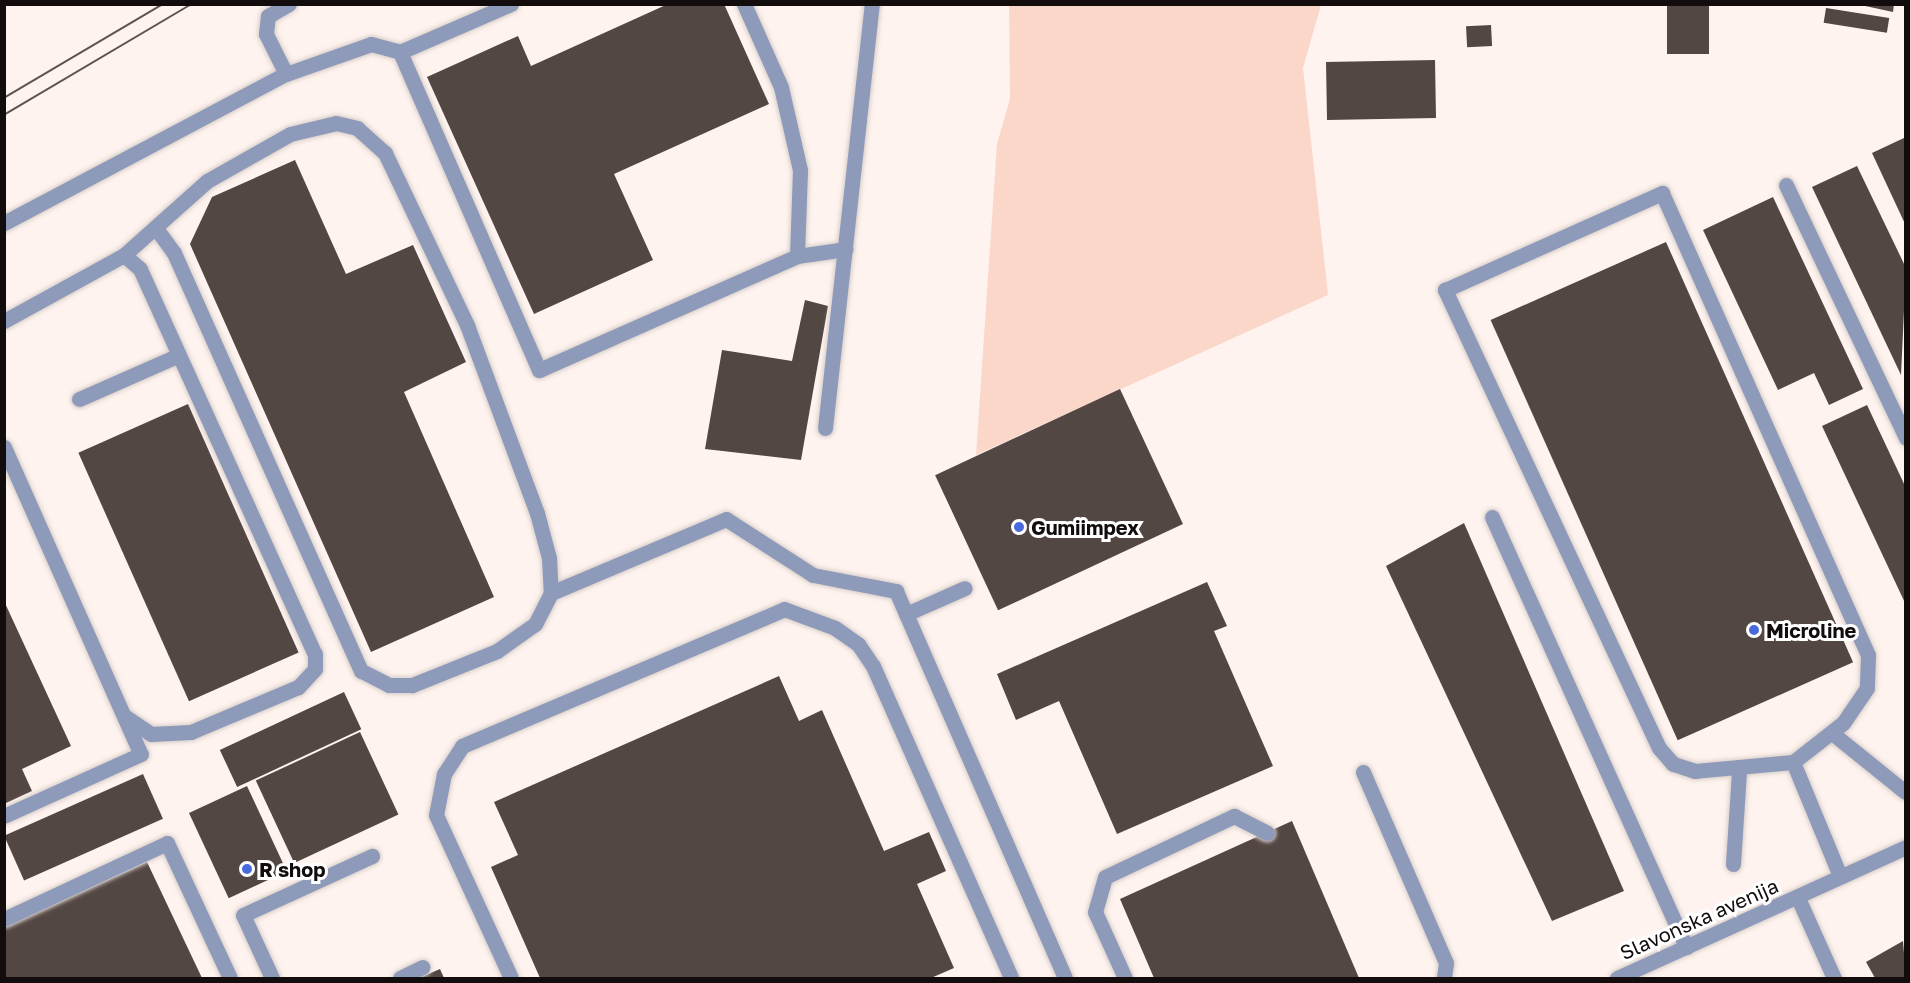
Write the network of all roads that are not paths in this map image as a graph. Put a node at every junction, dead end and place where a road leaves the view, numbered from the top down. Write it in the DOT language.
graph roads {
  1 [pos="289,4"];
  2 [pos="511,4"];
  3 [pos="744,4"];
  4 [pos="873,4"];
  5 [pos="400,52"];
  6 [pos="286,74"];
  7 [pos="1786,184"];
  8 [pos="4,223"];
  9 [pos="158,230"];
  10 [pos="846,249"];
  11 [pos="124,255"];
  12 [pos="797,256"];
  13 [pos="4,321"];
  14 [pos="179,355"];
  15 [pos="79,399"];
  16 [pos="825,428"];
  17 [pos="1905,438"];
  18 [pos="4,447"];
  19 [pos="1492,517"];
  20 [pos="965,588"];
  21 [pos="551,593"];
  22 [pos="906,614"];
  23 [pos="126,717"];
  24 [pos="1832,734"];
  25 [pos="1793,762"];
  26 [pos="1739,771"];
  27 [pos="1363,772"];
  28 [pos="1905,792"];
  29 [pos="4,816"];
  30 [pos="1267,833"];
  31 [pos="1905,847"];
  32 [pos="372,856"];
  33 [pos="1732,864"];
  34 [pos="1840,876"];
  35 [pos="1798,898"];
  36 [pos="4,919"];
  37 [pos="1686,947"];
  38 [pos="423,968"];
  39 [pos="230,978"];
  40 [pos="272,978"];
  41 [pos="400,978"];
  42 [pos="511,978"];
  43 [pos="1011,978"];
  44 [pos="1065,978"];
  45 [pos="1125,978"];
  46 [pos="1444,978"];
  47 [pos="1617,978"];
  48 [pos="1834,978"];
  1 -- 6 [label="street"];
  2 -- 5 [label="street"];
  3 -- 12 [label="street"];
  4 -- 10 [label="street"];
  5 -- 6 [label="street"];
  5 -- 12 [label="street"];
  6 -- 8 [label="street"];
  7 -- 17 [label="street"];
  9 -- 11 [label="street"];
  9 -- 21 [label="street"];
  9 -- 21 [label="street"];
  10 -- 12 [label="street"];
  10 -- 16 [label="street"];
  11 -- 13 [label="street"];
  11 -- 14 [label="street"];
  14 -- 15 [label="street"];
  14 -- 23 [label="street"];
  18 -- 23 [label="street"];
  19 -- 37 [label="street"];
  20 -- 22 [label="street"];
  21 -- 22 [label="street"];
  22 -- 44 [label="street"];
  23 -- 29 [label="street"];
  24 -- 25 [label="street"];
  24 -- 26 [label="street"];
  24 -- 28 [label="street"];
  25 -- 26 [label="street"];
  25 -- 34 [label="street"];
  26 -- 33 [label="street"];
  27 -- 46 [label="street"];
  30 -- 45 [label="street"];
  31 -- 34 [label="street, Slavonska avenija"];
  32 -- 40 [label="street"];
  34 -- 35 [label="street, Slavonska avenija"];
  35 -- 37 [label="street, Slavonska avenija"];
  35 -- 48 [label="street, Slavonska avenija"];
  36 -- 39 [label="street"];
  37 -- 47 [label="street, Slavonska avenija"];
  38 -- 41 [label="street"];
  42 -- 43 [label="street"];
}
